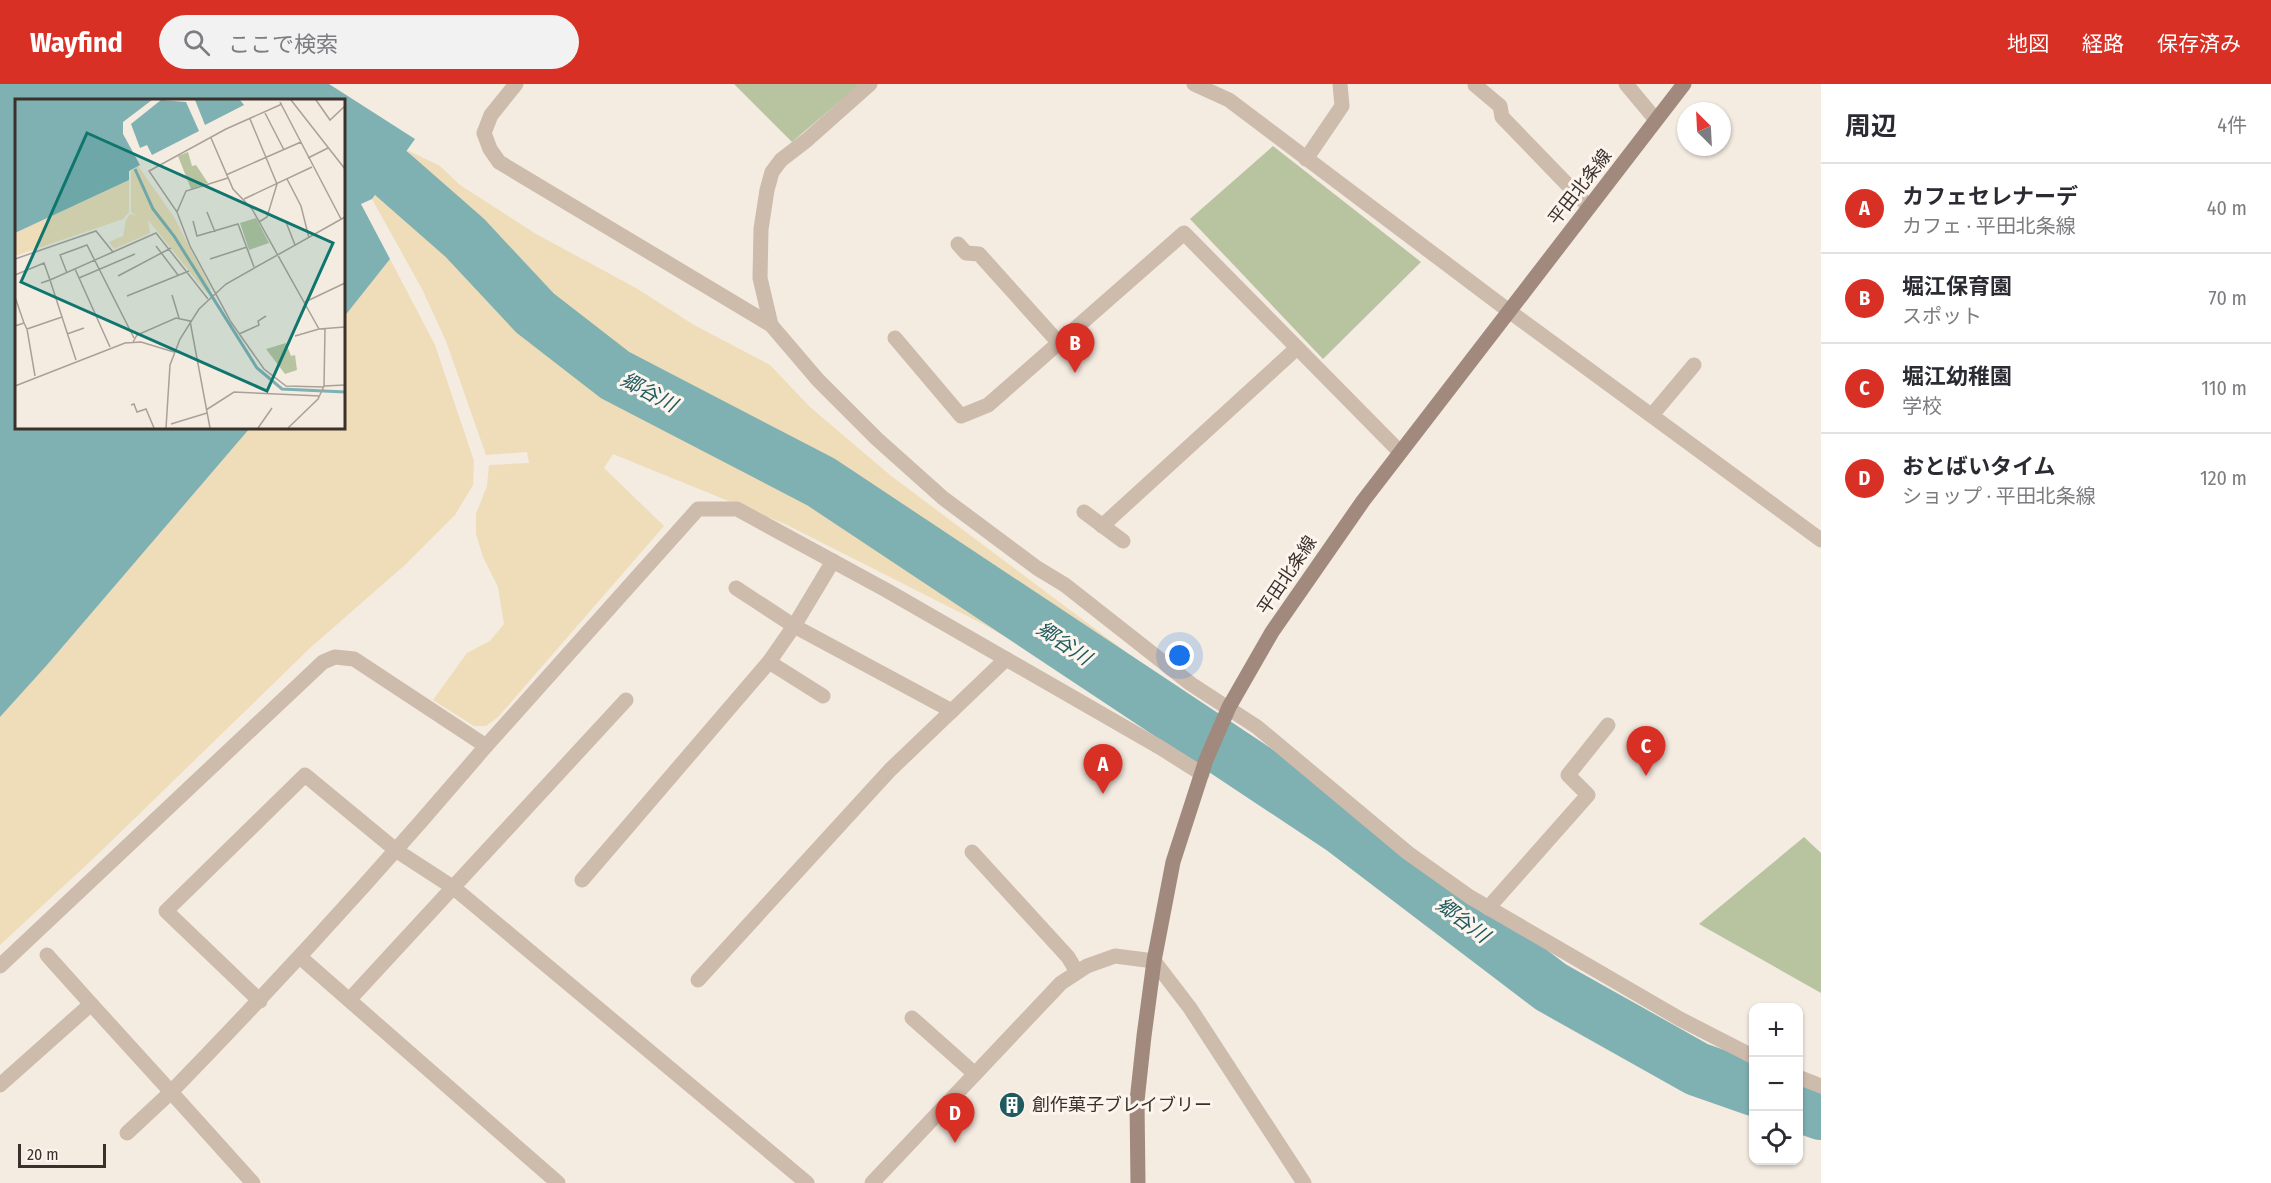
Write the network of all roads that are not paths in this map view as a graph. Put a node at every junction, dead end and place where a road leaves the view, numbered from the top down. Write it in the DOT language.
graph roads {
  1 [pos="516,84"];
  2 [pos="870,84"];
  3 [pos="1194,84"];
  4 [pos="1340,84"];
  5 [pos="1626,84"];
  6 [pos="1684,84"];
  7 [pos="1475,85"];
  8 [pos="1656,120"];
  9 [pos="1306,159"];
  10 [pos="1589,207"];
  11 [pos="958,244"];
  12 [pos="1509,311"];
  13 [pos="771,325"];
  14 [pos="895,338"];
  15 [pos="1059,343"];
  16 [pos="1297,348"];
  17 [pos="1694,365"];
  18 [pos="1652,415"];
  19 [pos="1400,452"];
  20 [pos="1084,512"];
  21 [pos="1821,519"];
  22 [pos="1102,526"];
  23 [pos="1815,536"];
  24 [pos="1123,541"];
  25 [pos="833,561"];
  26 [pos="736,588"];
  27 [pos="794,626"];
  28 [pos="1006,659"];
  29 [pos="769,662"];
  30 [pos="823,696"];
  31 [pos="626,700"];
  32 [pos="952,711"];
  33 [pos="1227,711"];
  34 [pos="1608,725"];
  35 [pos="486,746"];
  36 [pos="1204,767"];
  37 [pos="397,851"];
  38 [pos="972,852"];
  39 [pos="582,880"];
  40 [pos="454,888"];
  41 [pos="1488,908"];
  42 [pos="47,955"];
  43 [pos="300,957"];
  44 [pos="1154,961"];
  45 [pos="0,966"];
  46 [pos="1077,972"];
  47 [pos="698,980"];
  48 [pos="350,999"];
  49 [pos="260,1000"];
  50 [pos="92,1004"];
  51 [pos="912,1017"];
  52 [pos="1749,1054"];
  53 [pos="975,1074"];
  54 [pos="1803,1079"];
  55 [pos="0,1085"];
  56 [pos="1821,1086"];
  57 [pos="171,1092"];
  58 [pos="128,1133"];
  59 [pos="253,1183"];
  60 [pos="558,1183"];
  61 [pos="807,1183"];
  62 [pos="872,1183"];
  63 [pos="1138,1183"];
  64 [pos="1304,1183"];
  1 -- 13 [label="street"];
  2 -- 13 [label="street"];
  3 -- 9 [label="street"];
  4 -- 9 [label="street"];
  5 -- 8 [label="street"];
  6 -- 8 [label="main road, 平田北条線"];
  7 -- 10 [label="street"];
  8 -- 10 [label="main road, 平田北条線"];
  9 -- 12 [label="street"];
  10 -- 12 [label="main road, 平田北条線"];
  11 -- 15 [label="street"];
  12 -- 18 [label="street"];
  12 -- 19 [label="main road, 平田北条線"];
  13 -- 33 [label="street"];
  14 -- 15 [label="street"];
  15 -- 16 [label="street"];
  16 -- 19 [label="street"];
  16 -- 22 [label="street"];
  17 -- 18 [label="street"];
  18 -- 23 [label="street"];
  19 -- 33 [label="main road, 平田北条線"];
  20 -- 22 [label="street"];
  21 -- 23 [label="street"];
  22 -- 24 [label="street"];
  25 -- 27 [label="street"];
  25 -- 28 [label="street"];
  25 -- 35 [label="street"];
  26 -- 27 [label="street"];
  27 -- 29 [label="street"];
  27 -- 32 [label="street"];
  28 -- 32 [label="street"];
  28 -- 36 [label="street"];
  29 -- 30 [label="street"];
  29 -- 39 [label="street"];
  31 -- 40 [label="street"];
  32 -- 47 [label="street"];
  33 -- 36 [label="main road, 平田北条線"];
  33 -- 41 [label="street"];
  34 -- 41 [label="street"];
  35 -- 37 [label="street"];
  35 -- 45 [label="street"];
  36 -- 44 [label="main road, 平田北条線"];
  37 -- 40 [label="street"];
  37 -- 43 [label="street"];
  37 -- 49 [label="street"];
  38 -- 46 [label="street"];
  40 -- 48 [label="street"];
  40 -- 61 [label="street"];
  41 -- 52 [label="street"];
  42 -- 50 [label="street"];
  43 -- 48 [label="street"];
  43 -- 49 [label="street"];
  44 -- 46 [label="street"];
  44 -- 63 [label="main road, 平田北条線"];
  44 -- 64 [label="street"];
  46 -- 53 [label="street"];
  48 -- 60 [label="street"];
  49 -- 57 [label="street"];
  50 -- 55 [label="street"];
  50 -- 57 [label="street"];
  51 -- 53 [label="street"];
  53 -- 62 [label="street"];
  54 -- 56 [label="street"];
  57 -- 58 [label="street"];
  57 -- 59 [label="street"];
}
